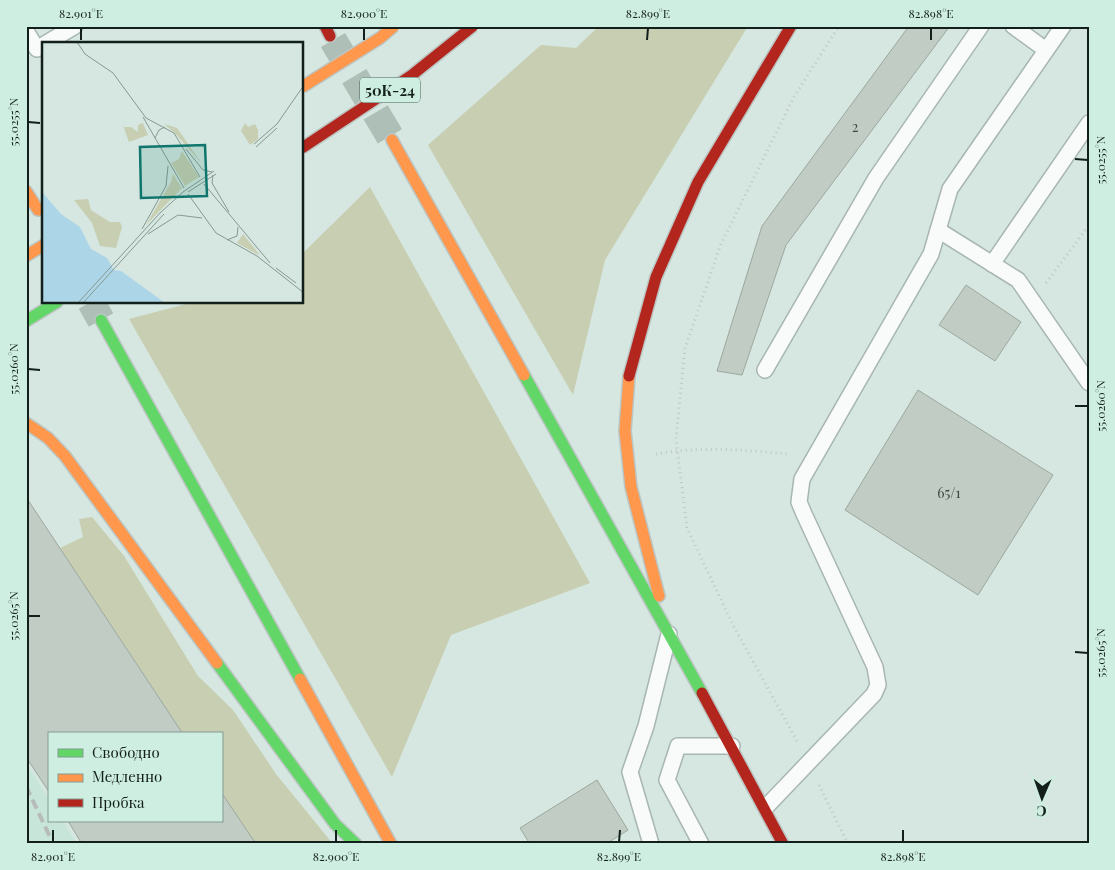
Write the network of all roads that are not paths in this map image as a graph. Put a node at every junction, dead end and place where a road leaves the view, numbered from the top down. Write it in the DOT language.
graph roads {
  1 [pos="74,26"];
  2 [pos="394,26"];
  3 [pos="473,26"];
  4 [pos="791,26"];
  5 [pos="981,26"];
  6 [pos="1013,26"];
  7 [pos="1063,26"];
  8 [pos="26,31"];
  9 [pos="48,42"];
  10 [pos="42,46"];
  11 [pos="1046,50"];
  12 [pos="304,86"];
  13 [pos="1089,123"];
  14 [pos="392,140"];
  15 [pos="304,147"];
  16 [pos="26,191"];
  17 [pos="38,210"];
  18 [pos="938,230"];
  19 [pos="42,246"];
  20 [pos="26,256"];
  21 [pos="992,264"];
  22 [pos="54,304"];
  23 [pos="101,320"];
  24 [pos="26,322"];
  25 [pos="765,370"];
  26 [pos="1089,383"];
  27 [pos="26,423"];
  28 [pos="669,633"];
  29 [pos="732,746"];
  30 [pos="766,807"];
  31 [pos="356,844"];
  32 [pos="391,844"];
  33 [pos="651,844"];
  34 [pos="701,844"];
  35 [pos="783,844"];
  1 -- 9 [label="lane"];
  2 -- 12 [label="main road, 50К-24, bridge"];
  3 -- 15 [label="main road, 50К-24, bridge"];
  4 -- 28 [label="main road"];
  5 -- 25 [label="lane"];
  6 -- 11 [label="lane"];
  7 -- 11 [label="lane"];
  8 -- 10 [label="lane"];
  11 -- 18 [label="lane"];
  13 -- 21 [label="lane"];
  14 -- 28 [label="main road"];
  16 -- 17 [label="main road"];
  18 -- 21 [label="lane"];
  18 -- 30 [label="lane"];
  19 -- 20 [label="main road"];
  21 -- 26 [label="lane"];
  22 -- 24 [label="main road"];
  23 -- 32 [label="main road"];
  27 -- 31 [label="main road"];
  28 -- 29 [label="main road"];
  28 -- 33 [label="lane"];
  29 -- 30 [label="main road"];
  29 -- 34 [label="lane"];
  30 -- 35 [label="main road"];
}
